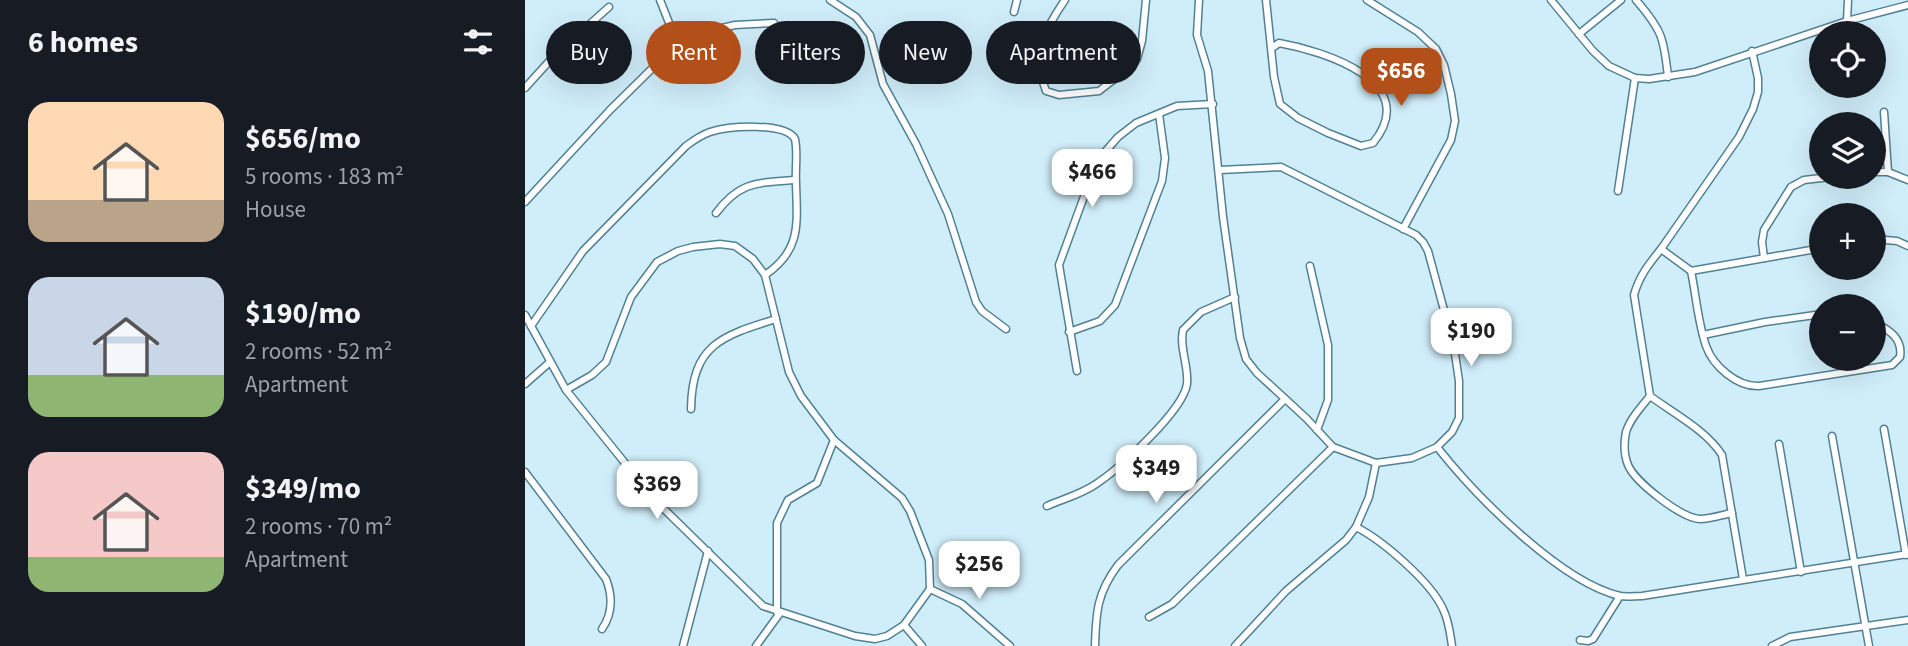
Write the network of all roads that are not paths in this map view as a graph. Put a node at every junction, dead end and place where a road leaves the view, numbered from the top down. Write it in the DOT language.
graph roads {
  1 [pos="660,0"];
  2 [pos="830,0"];
  3 [pos="1017,0"];
  4 [pos="1065,0"];
  5 [pos="1146,0"];
  6 [pos="1199,0"];
  7 [pos="1266,0"];
  8 [pos="1367,0"];
  9 [pos="1552,0"];
  10 [pos="1622,0"];
  11 [pos="1636,0"];
  12 [pos="1847,0"];
  13 [pos="1908,5"];
  14 [pos="609,8"];
  15 [pos="1014,12"];
  16 [pos="668,21"];
  17 [pos="1847,21"];
  18 [pos="1809,33"];
  19 [pos="1579,34"];
  20 [pos="1272,48"];
  21 [pos="1752,51"];
  22 [pos="646,74"];
  23 [pos="1668,77"];
  24 [pos="1635,78"];
  25 [pos="525,88"];
  26 [pos="1213,104"];
  27 [pos="1159,114"];
  28 [pos="1886,142"];
  29 [pos="1220,170"];
  30 [pos="1888,172"];
  31 [pos="1809,179"];
  32 [pos="796,180"];
  33 [pos="1908,180"];
  34 [pos="1618,191"];
  35 [pos="525,202"];
  36 [pos="716,214"];
  37 [pos="1403,229"];
  38 [pos="1886,240"];
  39 [pos="1908,246"];
  40 [pos="1661,249"];
  41 [pos="1809,250"];
  42 [pos="1764,258"];
  43 [pos="1310,266"];
  44 [pos="1691,271"];
  45 [pos="765,275"];
  46 [pos="1235,297"];
  47 [pos="525,315"];
  48 [pos="1809,316"];
  49 [pos="776,319"];
  50 [pos="531,326"];
  51 [pos="1006,329"];
  52 [pos="1886,329"];
  53 [pos="1069,332"];
  54 [pos="1703,335"];
  55 [pos="550,362"];
  56 [pos="1886,366"];
  57 [pos="1077,371"];
  58 [pos="1854,371"];
  59 [pos="525,384"];
  60 [pos="566,390"];
  61 [pos="1650,396"];
  62 [pos="1285,399"];
  63 [pos="691,409"];
  64 [pos="1884,429"];
  65 [pos="1317,430"];
  66 [pos="1832,436"];
  67 [pos="834,440"];
  68 [pos="1779,444"];
  69 [pos="1333,447"];
  70 [pos="1437,447"];
  71 [pos="1376,463"];
  72 [pos="525,472"];
  73 [pos="1047,506"];
  74 [pos="1732,513"];
  75 [pos="1356,527"];
  76 [pos="708,551"];
  77 [pos="1907,554"];
  78 [pos="1854,564"];
  79 [pos="1801,572"];
  80 [pos="1743,579"];
  81 [pos="930,589"];
  82 [pos="1620,596"];
  83 [pos="779,612"];
  84 [pos="1149,617"];
  85 [pos="1908,620"];
  86 [pos="904,625"];
  87 [pos="1867,626"];
  88 [pos="602,628"];
  89 [pos="1580,640"];
  90 [pos="870,643"];
  91 [pos="683,646"];
  92 [pos="756,646"];
  93 [pos="922,646"];
  94 [pos="1010,646"];
  95 [pos="1095,646"];
  96 [pos="1235,646"];
  97 [pos="1452,646"];
  98 [pos="1772,646"];
  99 [pos="1869,646"];
  1 -- 16 [label="street"];
  2 -- 51 [label="street"];
  3 -- 15 [label="street"];
  4 -- 5 [label="street"];
  6 -- 26 [label="street"];
  7 -- 20 [label="street"];
  8 -- 37 [label="street"];
  9 -- 19 [label="street"];
  10 -- 19 [label="street"];
  11 -- 23 [label="street"];
  12 -- 17 [label="street"];
  13 -- 17 [label="street"];
  14 -- 25 [label="street"];
  18 -- 21 [label="street"];
  19 -- 24 [label="street"];
  20 -- 20 [label="street"];
  21 -- 23 [label="street"];
  21 -- 40 [label="street"];
  22 -- 35 [label="street"];
  23 -- 24 [label="street"];
  24 -- 34 [label="street"];
  26 -- 27 [label="street"];
  26 -- 29 [label="street"];
  27 -- 53 [label="street"];
  27 -- 53 [label="street"];
  28 -- 30 [label="street"];
  29 -- 37 [label="street"];
  29 -- 46 [label="street"];
  30 -- 33 [label="street"];
  31 -- 42 [label="street"];
  32 -- 36 [label="street"];
  32 -- 45 [label="street"];
  32 -- 50 [label="street"];
  37 -- 70 [label="street"];
  38 -- 39 [label="street"];
  40 -- 44 [label="street"];
  40 -- 61 [label="street"];
  41 -- 42 [label="street"];
  42 -- 44 [label="street"];
  43 -- 65 [label="street"];
  44 -- 54 [label="street"];
  45 -- 49 [label="street"];
  45 -- 60 [label="street"];
  46 -- 62 [label="street"];
  46 -- 73 [label="street"];
  47 -- 50 [label="street"];
  48 -- 54 [label="street"];
  49 -- 63 [label="street"];
  49 -- 67 [label="street"];
  50 -- 55 [label="street"];
  52 -- 56 [label="street"];
  53 -- 57 [label="street"];
  54 -- 58 [label="street"];
  55 -- 59 [label="street"];
  55 -- 60 [label="street"];
  60 -- 76 [label="street"];
  61 -- 74 [label="street"];
  61 -- 74 [label="street"];
  62 -- 65 [label="street"];
  62 -- 95 [label="street"];
  64 -- 77 [label="street"];
  65 -- 69 [label="street"];
  66 -- 78 [label="street"];
  67 -- 81 [label="street"];
  67 -- 83 [label="street"];
  68 -- 79 [label="street"];
  69 -- 71 [label="street"];
  69 -- 84 [label="street"];
  70 -- 71 [label="street"];
  70 -- 82 [label="street"];
  71 -- 75 [label="street"];
  72 -- 88 [label="street"];
  74 -- 80 [label="street"];
  75 -- 96 [label="street"];
  75 -- 97 [label="street"];
  76 -- 83 [label="street"];
  76 -- 91 [label="street"];
  77 -- 78 [label="street"];
  78 -- 79 [label="street"];
  78 -- 87 [label="street"];
  79 -- 80 [label="street"];
  80 -- 82 [label="street"];
  81 -- 86 [label="street"];
  81 -- 94 [label="street"];
  82 -- 89 [label="street"];
  83 -- 90 [label="street"];
  83 -- 92 [label="street"];
  85 -- 87 [label="street"];
  86 -- 90 [label="street"];
  86 -- 93 [label="street"];
  87 -- 98 [label="street"];
  87 -- 99 [label="street"];
}
